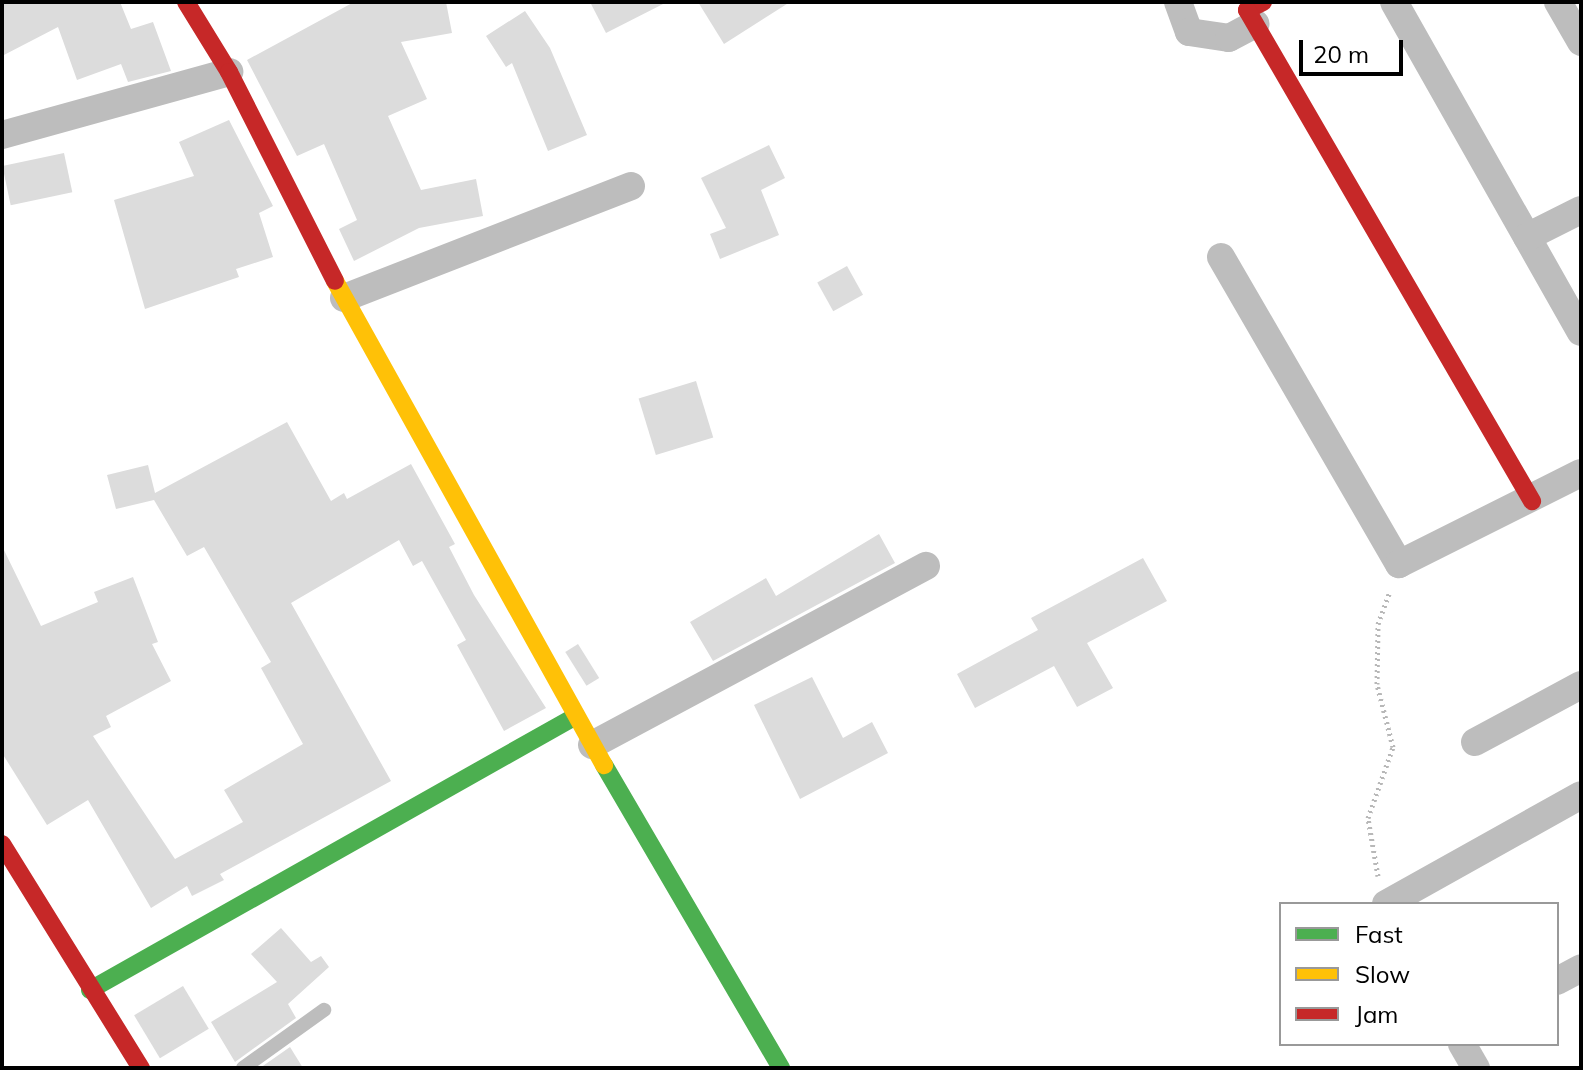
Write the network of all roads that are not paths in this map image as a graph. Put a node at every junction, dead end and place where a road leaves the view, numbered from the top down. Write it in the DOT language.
graph roads {
  1 [pos="186,2"];
  2 [pos="1178,2"];
  3 [pos="1394,2"];
  4 [pos="1558,2"];
  5 [pos="1259,13"];
  6 [pos="1581,42"];
  7 [pos="229,72"];
  8 [pos="2,135"];
  9 [pos="631,186"];
  10 [pos="1581,210"];
  11 [pos="1527,237"];
  12 [pos="1221,257"];
  13 [pos="344,298"];
  14 [pos="1581,332"];
  15 [pos="1581,473"];
  16 [pos="1532,501"];
  17 [pos="926,566"];
  18 [pos="1581,685"];
  19 [pos="576,716"];
  20 [pos="1475,742"];
  21 [pos="592,745"];
  22 [pos="1581,795"];
  23 [pos="2,844"];
  24 [pos="1383,897"];
  25 [pos="1581,968"];
  26 [pos="1559,980"];
  27 [pos="90,990"];
  28 [pos="324,1010"];
  29 [pos="1463,1046"];
  30 [pos="141,1068"];
  31 [pos="243,1068"];
  32 [pos="781,1068"];
  33 [pos="1476,1068"];
  1 -- 7 [label="street"];
  2 -- 5 [label="street"];
  3 -- 11 [label="street"];
  4 -- 6 [label="street"];
  5 -- 16 [label="street"];
  7 -- 8 [label="street"];
  7 -- 13 [label="street"];
  9 -- 13 [label="street"];
  10 -- 11 [label="street"];
  11 -- 14 [label="street"];
  12 -- 16 [label="street"];
  13 -- 19 [label="street"];
  15 -- 16 [label="street"];
  17 -- 21 [label="street"];
  18 -- 20 [label="street"];
  19 -- 21 [label="street"];
  19 -- 27 [label="street"];
  21 -- 32 [label="street"];
  22 -- 24 [label="street"];
  23 -- 27 [label="street"];
  25 -- 26 [label="street"];
  27 -- 30 [label="street"];
  28 -- 31 [label="lane"];
  29 -- 33 [label="street"];
}
